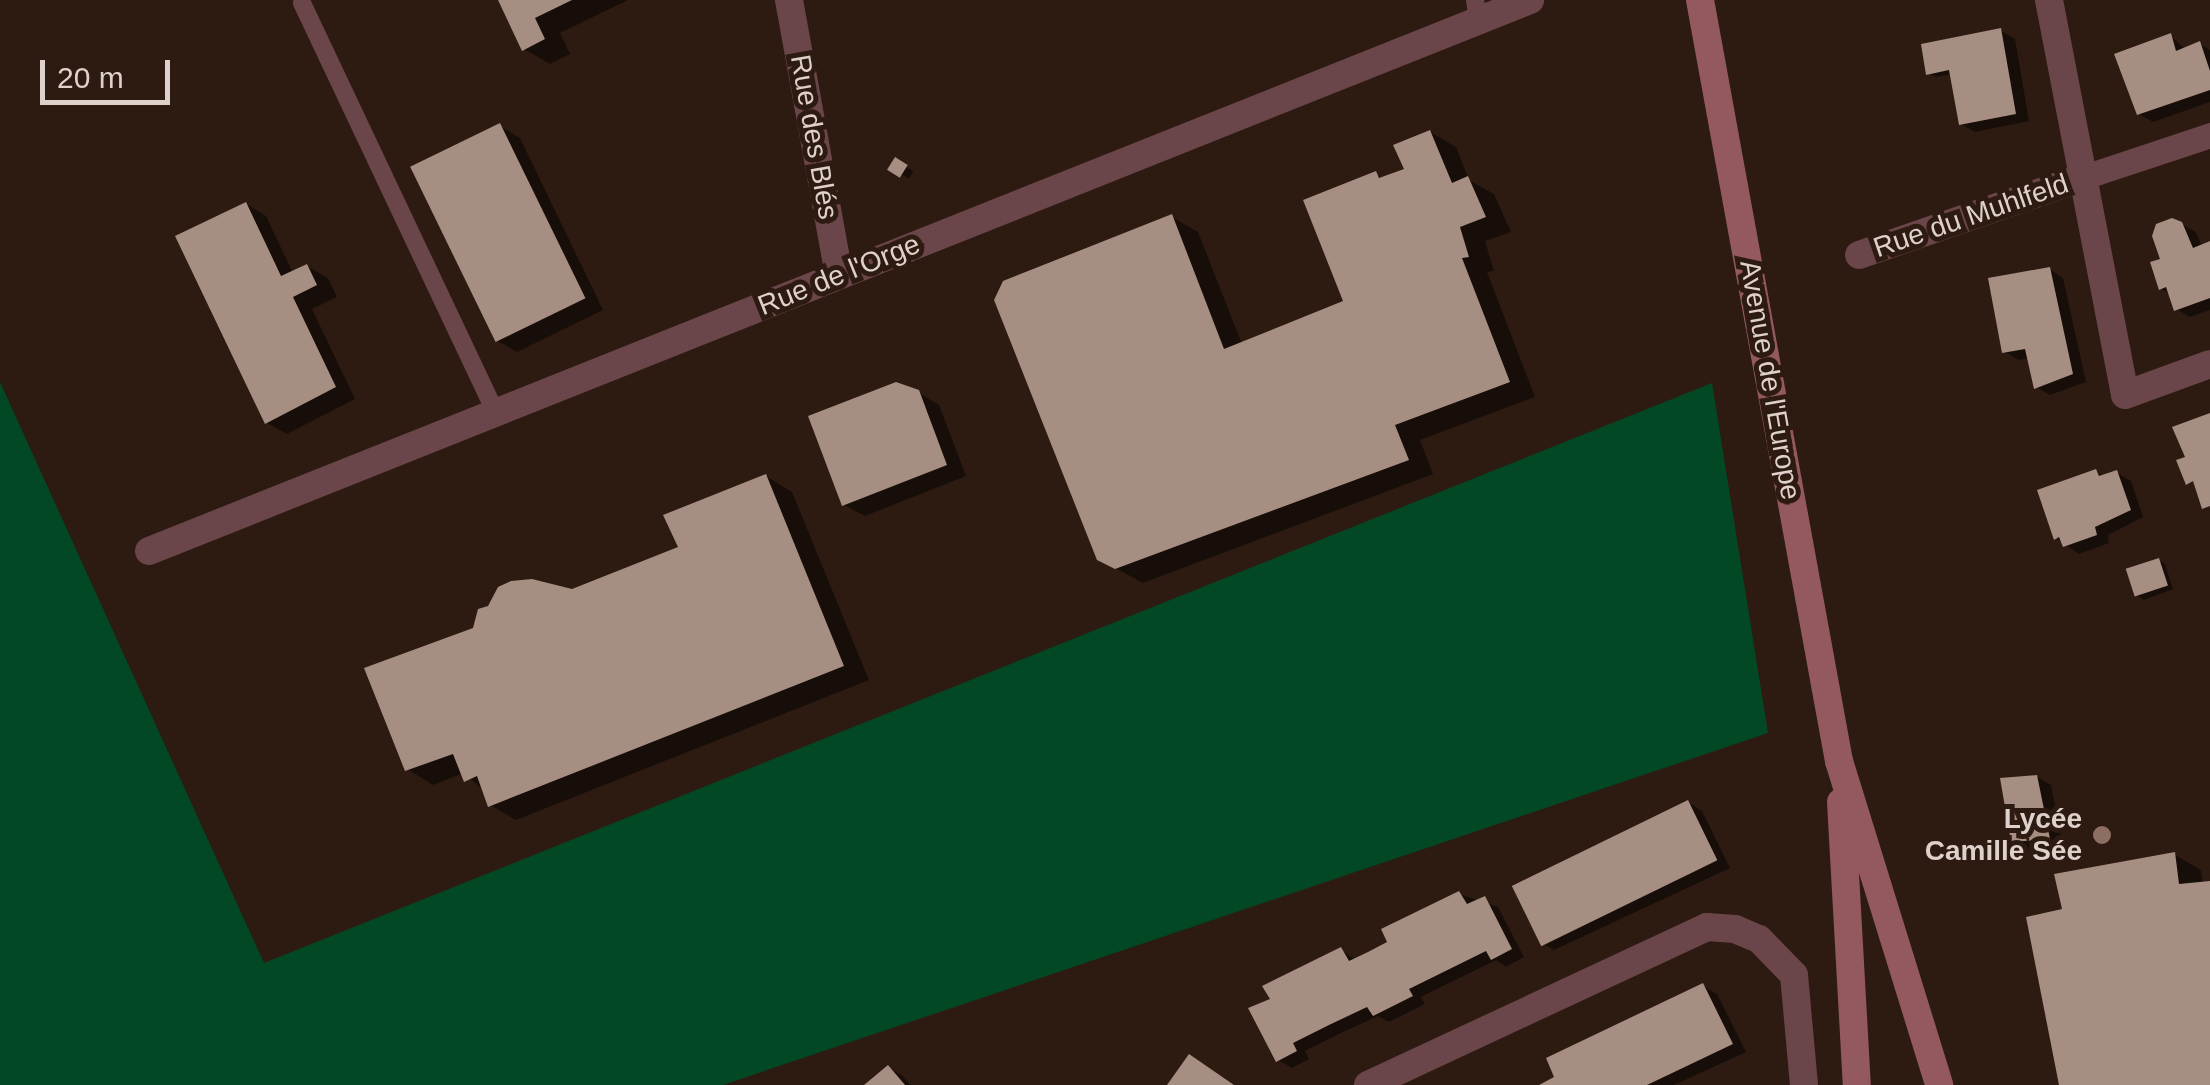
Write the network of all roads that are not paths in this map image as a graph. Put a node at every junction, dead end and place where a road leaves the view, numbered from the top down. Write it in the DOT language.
graph roads {
  1 [pos="789,0"];
  2 [pos="1530,0"];
  3 [pos="1700,0"];
  4 [pos="2049,0"];
  5 [pos="302,4"];
  6 [pos="1476,10"];
  7 [pos="2210,134"];
  8 [pos="2084,177"];
  9 [pos="1858,256"];
  10 [pos="839,274"];
  11 [pos="2210,364"];
  12 [pos="496,412"];
  13 [pos="149,551"];
  14 [pos="1839,761"];
  15 [pos="1368,1085"];
  16 [pos="1804,1085"];
  17 [pos="1856,1085"];
  18 [pos="1940,1085"];
  1 -- 10 [label="street, Rue des Blés"];
  2 -- 6 [label="street, Rue de l'Orge"];
  3 -- 14 [label="main road, Avenue de l'Europe"];
  4 -- 8 [label="street, Rue du Muhlfeld"];
  5 -- 12 [label="lane"];
  6 -- 10 [label="street, Rue de l'Orge"];
  7 -- 8 [label="street, Rue du Muhlfeld"];
  8 -- 9 [label="street, Rue du Muhlfeld"];
  8 -- 11 [label="street, Rue du Muhlfeld"];
  10 -- 12 [label="street, Rue de l'Orge"];
  12 -- 13 [label="street, Rue de l'Orge"];
  14 -- 17 [label="main road, Avenue de l'Europe"];
  14 -- 18 [label="main road, Avenue de l'Europe"];
  15 -- 16 [label="street"];
}
